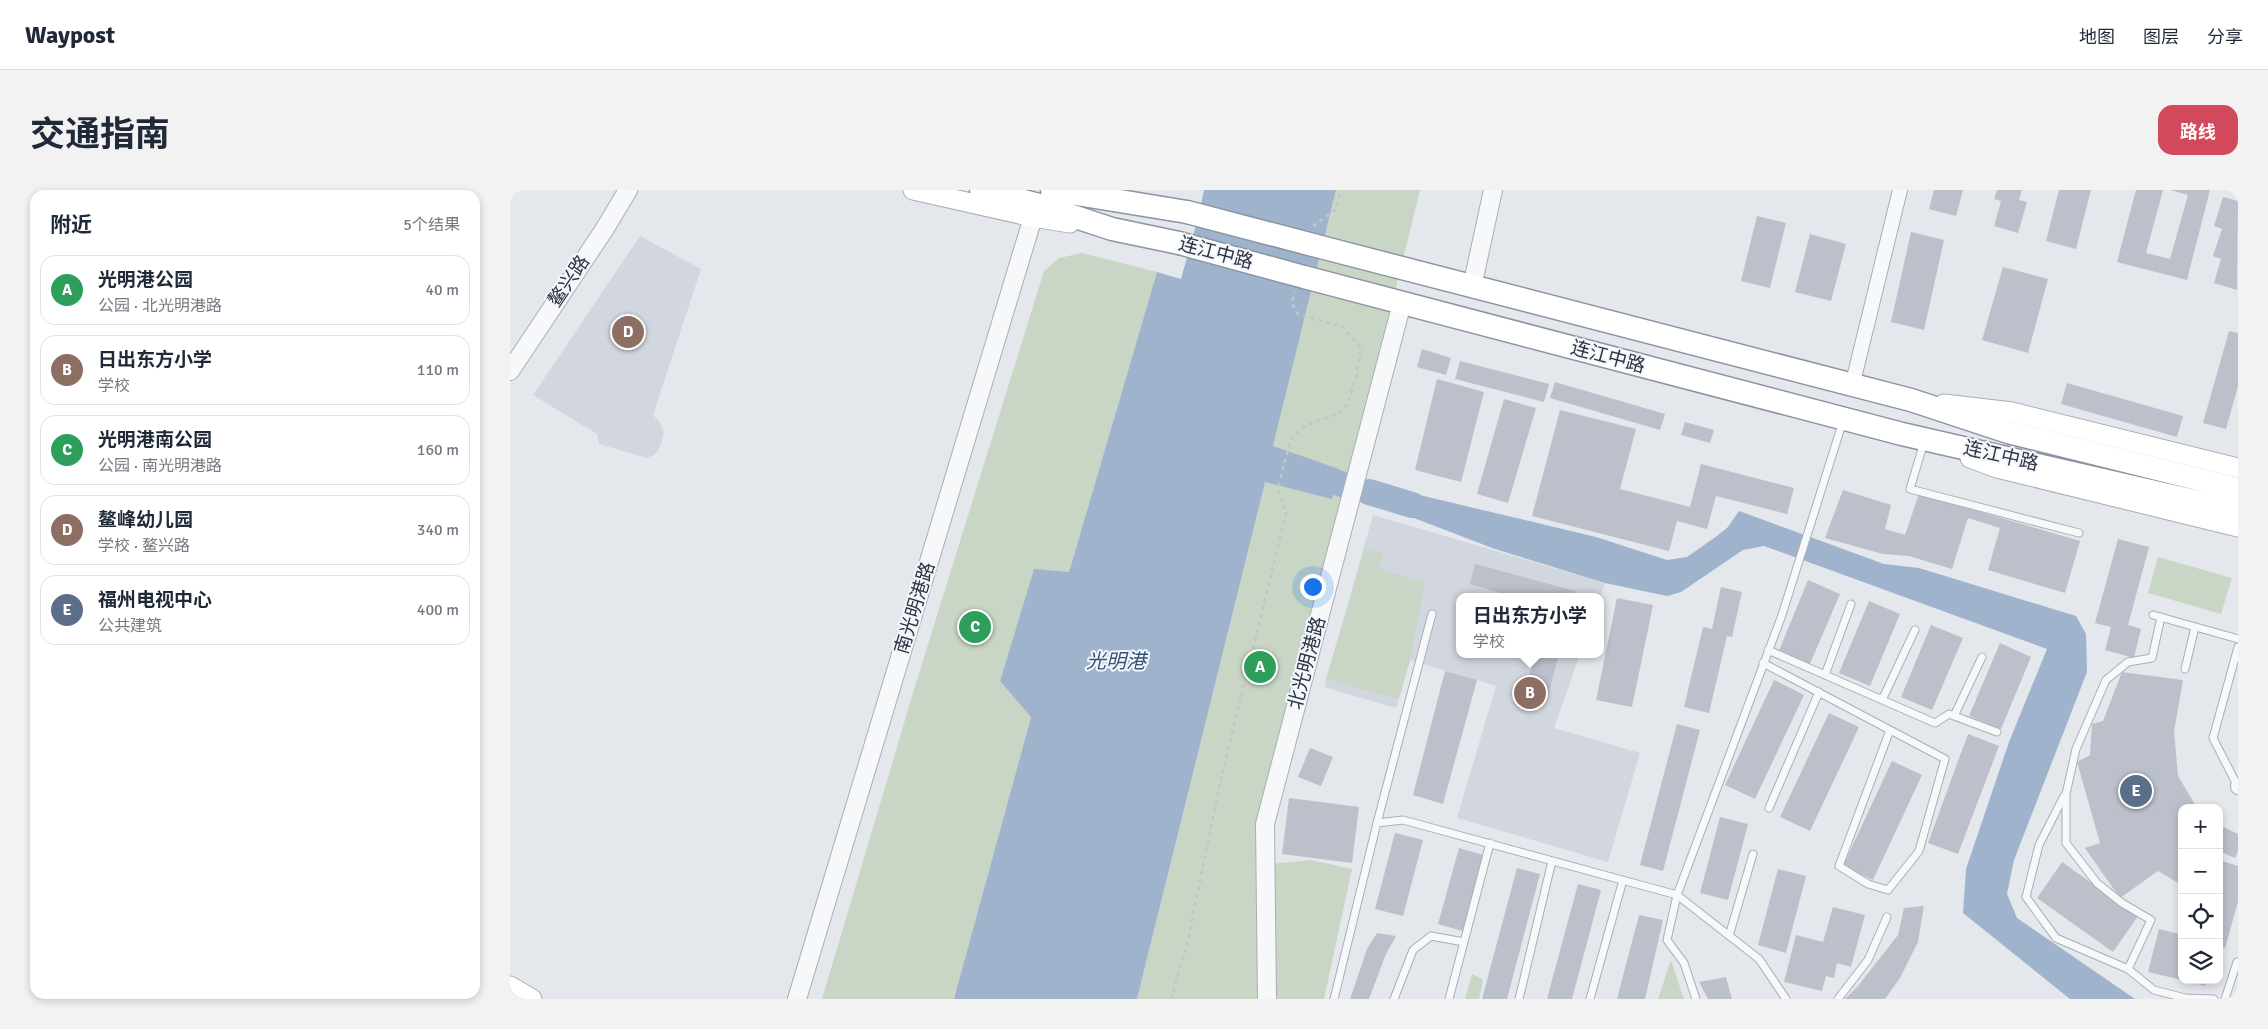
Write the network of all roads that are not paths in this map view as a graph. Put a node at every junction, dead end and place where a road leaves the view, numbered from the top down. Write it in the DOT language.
graph roads {
  1 [pos="628,190"];
  2 [pos="913,190"];
  3 [pos="981,190"];
  4 [pos="1493,190"];
  5 [pos="1900,190"];
  6 [pos="1111,196"];
  7 [pos="1042,204"];
  8 [pos="1472,287"];
  9 [pos="1402,303"];
  10 [pos="510,370"];
  11 [pos="1852,386"];
  12 [pos="1911,400"];
  13 [pos="1844,418"];
  14 [pos="1902,434"];
  15 [pos="1924,442"];
  16 [pos="2238,468"];
  17 [pos="2238,490"];
  18 [pos="2238,511"];
  19 [pos="2238,527"];
  20 [pos="2079,533"];
  21 [pos="1851,604"];
  22 [pos="1432,614"];
  23 [pos="2153,615"];
  24 [pos="2161,617"];
  25 [pos="2195,627"];
  26 [pos="1915,630"];
  27 [pos="2238,639"];
  28 [pos="2238,646"];
  29 [pos="1768,650"];
  30 [pos="1982,657"];
  31 [pos="1763,663"];
  32 [pos="2186,669"];
  33 [pos="1825,675"];
  34 [pos="1819,692"];
  35 [pos="1882,700"];
  36 [pos="1954,716"];
  37 [pos="1890,730"];
  38 [pos="1997,732"];
  39 [pos="2238,786"];
  40 [pos="2066,794"];
  41 [pos="1769,808"];
  42 [pos="1377,823"];
  43 [pos="1490,843"];
  44 [pos="1753,854"];
  45 [pos="1552,860"];
  46 [pos="1623,880"];
  47 [pos="1677,895"];
  48 [pos="1887,917"];
  49 [pos="1730,936"];
  50 [pos="1464,942"];
  51 [pos="2238,961"];
  52 [pos="2128,969"];
  53 [pos="510,986"];
  54 [pos="532,999"];
  55 [pos="797,999"];
  56 [pos="1266,999"];
  57 [pos="1334,999"];
  58 [pos="1394,999"];
  59 [pos="1449,999"];
  60 [pos="1519,999"];
  61 [pos="1590,999"];
  62 [pos="1696,999"];
  63 [pos="1786,999"];
  64 [pos="1838,999"];
  65 [pos="2214,999"];
  66 [pos="2225,999"];
  1 -- 10 [label="street, 鳌兴路"];
  2 -- 7 [label="main road"];
  3 -- 7 [label="highway, 连江中路"];
  4 -- 8 [label="street"];
  5 -- 11 [label="street"];
  6 -- 7 [label="highway, 连江中路"];
  6 -- 8 [label="highway, 连江中路, bridge"];
  7 -- 9 [label="highway, 连江中路, bridge"];
  7 -- 55 [label="street, 南光明港路"];
  8 -- 11 [label="highway, 连江中路"];
  9 -- 13 [label="highway, 连江中路"];
  9 -- 56 [label="street, 北光明港路"];
  11 -- 12 [label="highway, 连江中路"];
  12 -- 16 [label="main road"];
  12 -- 17 [label="highway, 连江中路"];
  13 -- 14 [label="highway, 连江中路"];
  13 -- 29 [label="lane"];
  14 -- 15 [label="main road"];
  14 -- 18 [label="highway, 连江中路"];
  15 -- 19 [label="main road"];
  15 -- 20 [label="lane"];
  21 -- 33 [label="lane"];
  22 -- 42 [label="lane"];
  23 -- 24 [label="lane"];
  24 -- 25 [label="lane"];
  24 -- 40 [label="lane"];
  25 -- 27 [label="lane"];
  25 -- 32 [label="lane"];
  26 -- 35 [label="lane"];
  28 -- 39 [label="lane"];
  29 -- 31 [label="lane"];
  29 -- 33 [label="lane"];
  30 -- 36 [label="lane"];
  31 -- 34 [label="lane"];
  31 -- 47 [label="lane"];
  33 -- 35 [label="lane"];
  34 -- 37 [label="lane"];
  34 -- 41 [label="lane"];
  35 -- 36 [label="lane"];
  36 -- 38 [label="lane"];
  37 -- 37 [label="lane"];
  40 -- 52 [label="lane"];
  40 -- 52 [label="lane"];
  42 -- 43 [label="lane"];
  42 -- 57 [label="lane"];
  43 -- 45 [label="lane"];
  43 -- 50 [label="lane"];
  44 -- 49 [label="lane"];
  45 -- 46 [label="lane"];
  45 -- 60 [label="lane"];
  46 -- 47 [label="lane"];
  46 -- 61 [label="lane"];
  47 -- 49 [label="lane"];
  47 -- 62 [label="lane"];
  48 -- 64 [label="lane"];
  49 -- 63 [label="lane"];
  50 -- 58 [label="lane"];
  50 -- 59 [label="lane"];
  51 -- 66 [label="lane"];
  52 -- 65 [label="lane"];
  53 -- 54 [label="main road"];
}
